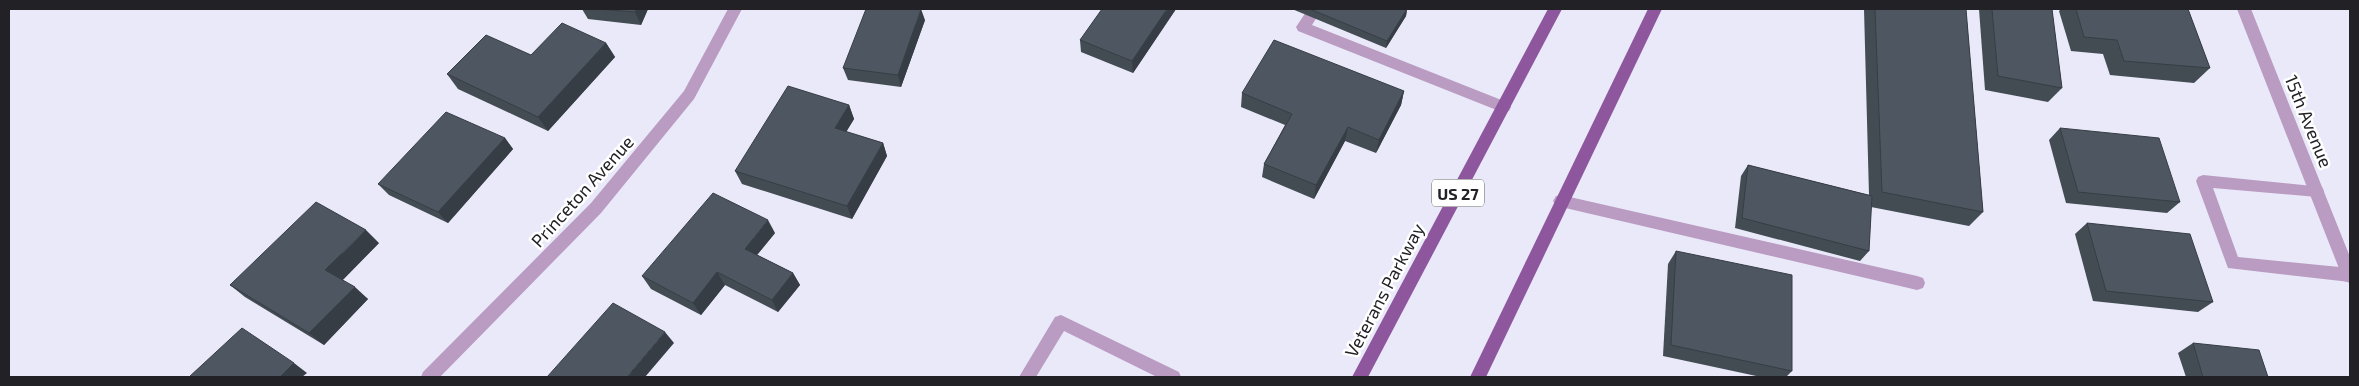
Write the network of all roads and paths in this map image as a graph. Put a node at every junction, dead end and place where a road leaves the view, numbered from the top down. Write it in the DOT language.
graph roads {
  1 [pos="736,9"];
  2 [pos="1315,9"];
  3 [pos="1555,9"];
  4 [pos="1655,9"];
  5 [pos="2244,9"];
  6 [pos="1504,107"];
  7 [pos="2317,192"];
  8 [pos="1561,201"];
  9 [pos="2350,275"];
  10 [pos="1917,283"];
  11 [pos="429,377"];
  12 [pos="1026,377"];
  13 [pos="1173,377"];
  14 [pos="1360,377"];
  15 [pos="1478,377"];
  1 -- 11 [label="street, Princeton Avenue"];
  2 -- 6 [label="street"];
  3 -- 6 [label="main road, Veterans Parkway / US 27"];
  4 -- 8 [label="main road"];
  5 -- 7 [label="street, 15th Avenue"];
  6 -- 14 [label="main road, Veterans Parkway / US 27"];
  7 -- 9 [label="street, 15th Avenue"];
  7 -- 9 [label="street"];
  8 -- 10 [label="street"];
  8 -- 15 [label="main road"];
  12 -- 13 [label="street"];
}
